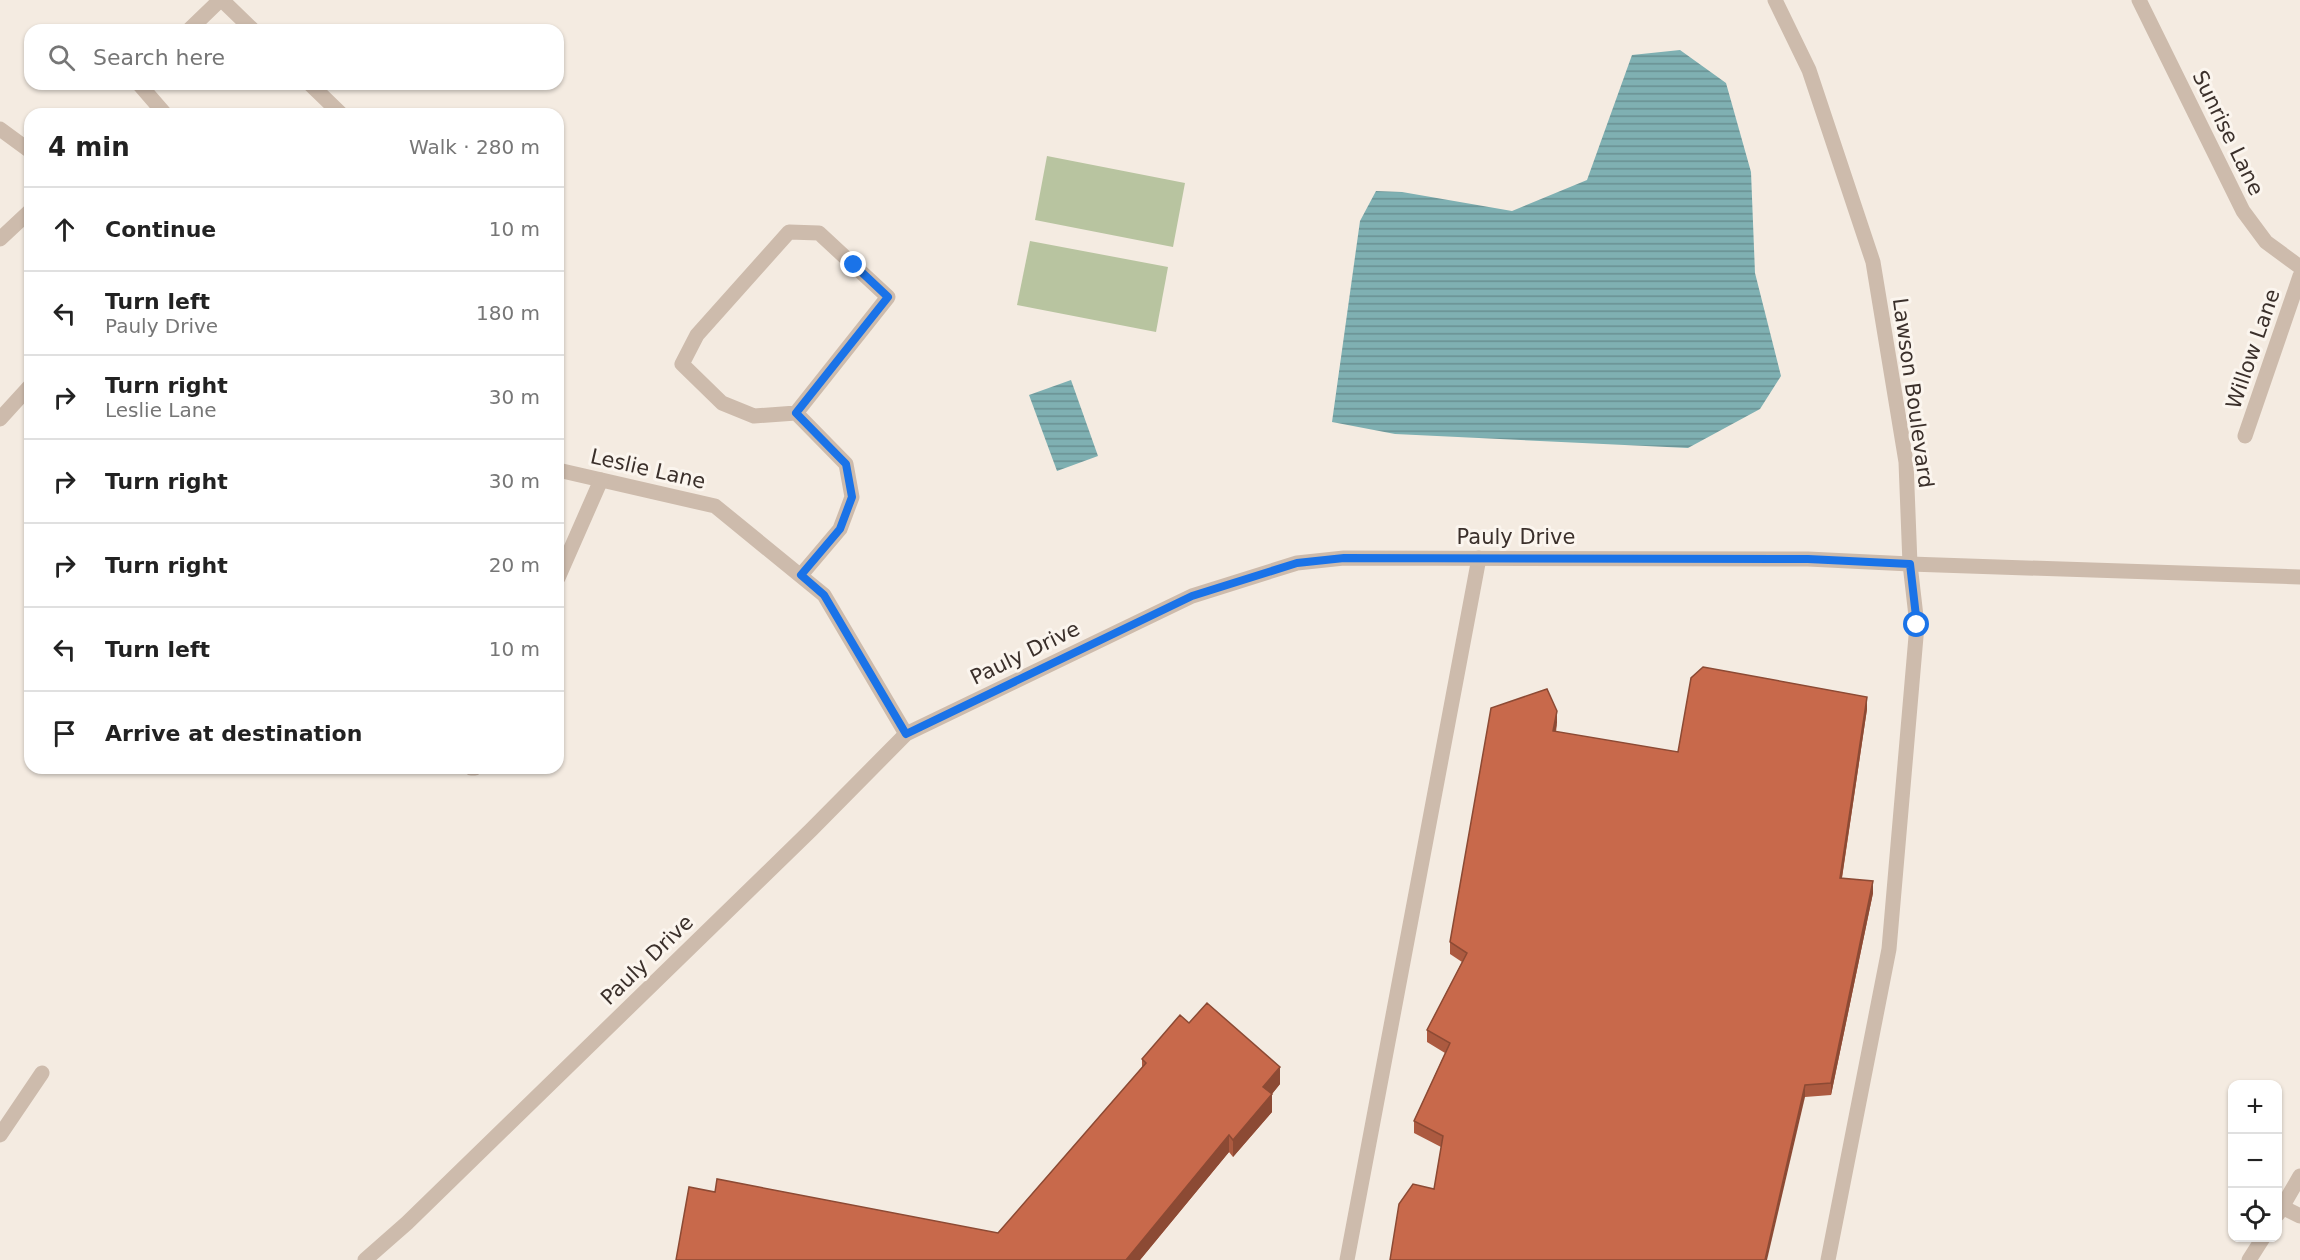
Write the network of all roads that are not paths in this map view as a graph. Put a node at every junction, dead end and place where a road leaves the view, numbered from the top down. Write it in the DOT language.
graph roads {
  1 [pos="221,0"];
  2 [pos="1775,0"];
  3 [pos="2139,0"];
  4 [pos="195,24"];
  5 [pos="247,24"];
  6 [pos="144,90"];
  7 [pos="315,90"];
  8 [pos="160,108"];
  9 [pos="335,108"];
  10 [pos="0,129"];
  11 [pos="24,147"];
  12 [pos="24,217"];
  13 [pos="0,239"];
  14 [pos="2300,267"];
  15 [pos="2300,276"];
  16 [pos="24,393"];
  17 [pos="796,413"];
  18 [pos="0,419"];
  19 [pos="2246,436"];
  20 [pos="564,471"];
  21 [pos="601,480"];
  22 [pos="1479,558"];
  23 [pos="564,564"];
  24 [pos="1910,564"];
  25 [pos="801,575"];
  26 [pos="2300,577"];
  27 [pos="906,734"];
  28 [pos="42,1073"];
  29 [pos="0,1135"];
  30 [pos="2300,1176"];
  31 [pos="2282,1207"];
  32 [pos="2282,1211"];
  33 [pos="2300,1216"];
  34 [pos="2260,1242"];
  35 [pos="365,1260"];
  36 [pos="1347,1260"];
  37 [pos="1828,1260"];
  38 [pos="2249,1260"];
  1 -- 4 [label="street"];
  1 -- 5 [label="street"];
  2 -- 24 [label="street, Lawson Boulevard"];
  3 -- 14 [label="street, Sunrise Lane"];
  6 -- 8 [label="street"];
  7 -- 9 [label="street"];
  10 -- 11 [label="street"];
  12 -- 13 [label="street"];
  15 -- 19 [label="street, Willow Lane"];
  16 -- 18 [label="street"];
  17 -- 17 [label="street"];
  17 -- 25 [label="street"];
  20 -- 21 [label="street, Leslie Lane"];
  21 -- 23 [label="street"];
  21 -- 25 [label="street, Leslie Lane"];
  22 -- 24 [label="street, Pauly Drive"];
  22 -- 27 [label="street, Pauly Drive"];
  22 -- 36 [label="street"];
  24 -- 26 [label="street"];
  24 -- 37 [label="street, Lawson Boulevard"];
  25 -- 27 [label="street, Leslie Lane"];
  27 -- 35 [label="street, Pauly Drive"];
  28 -- 29 [label="street"];
  30 -- 31 [label="street"];
  32 -- 33 [label="street"];
  34 -- 38 [label="street"];
}
